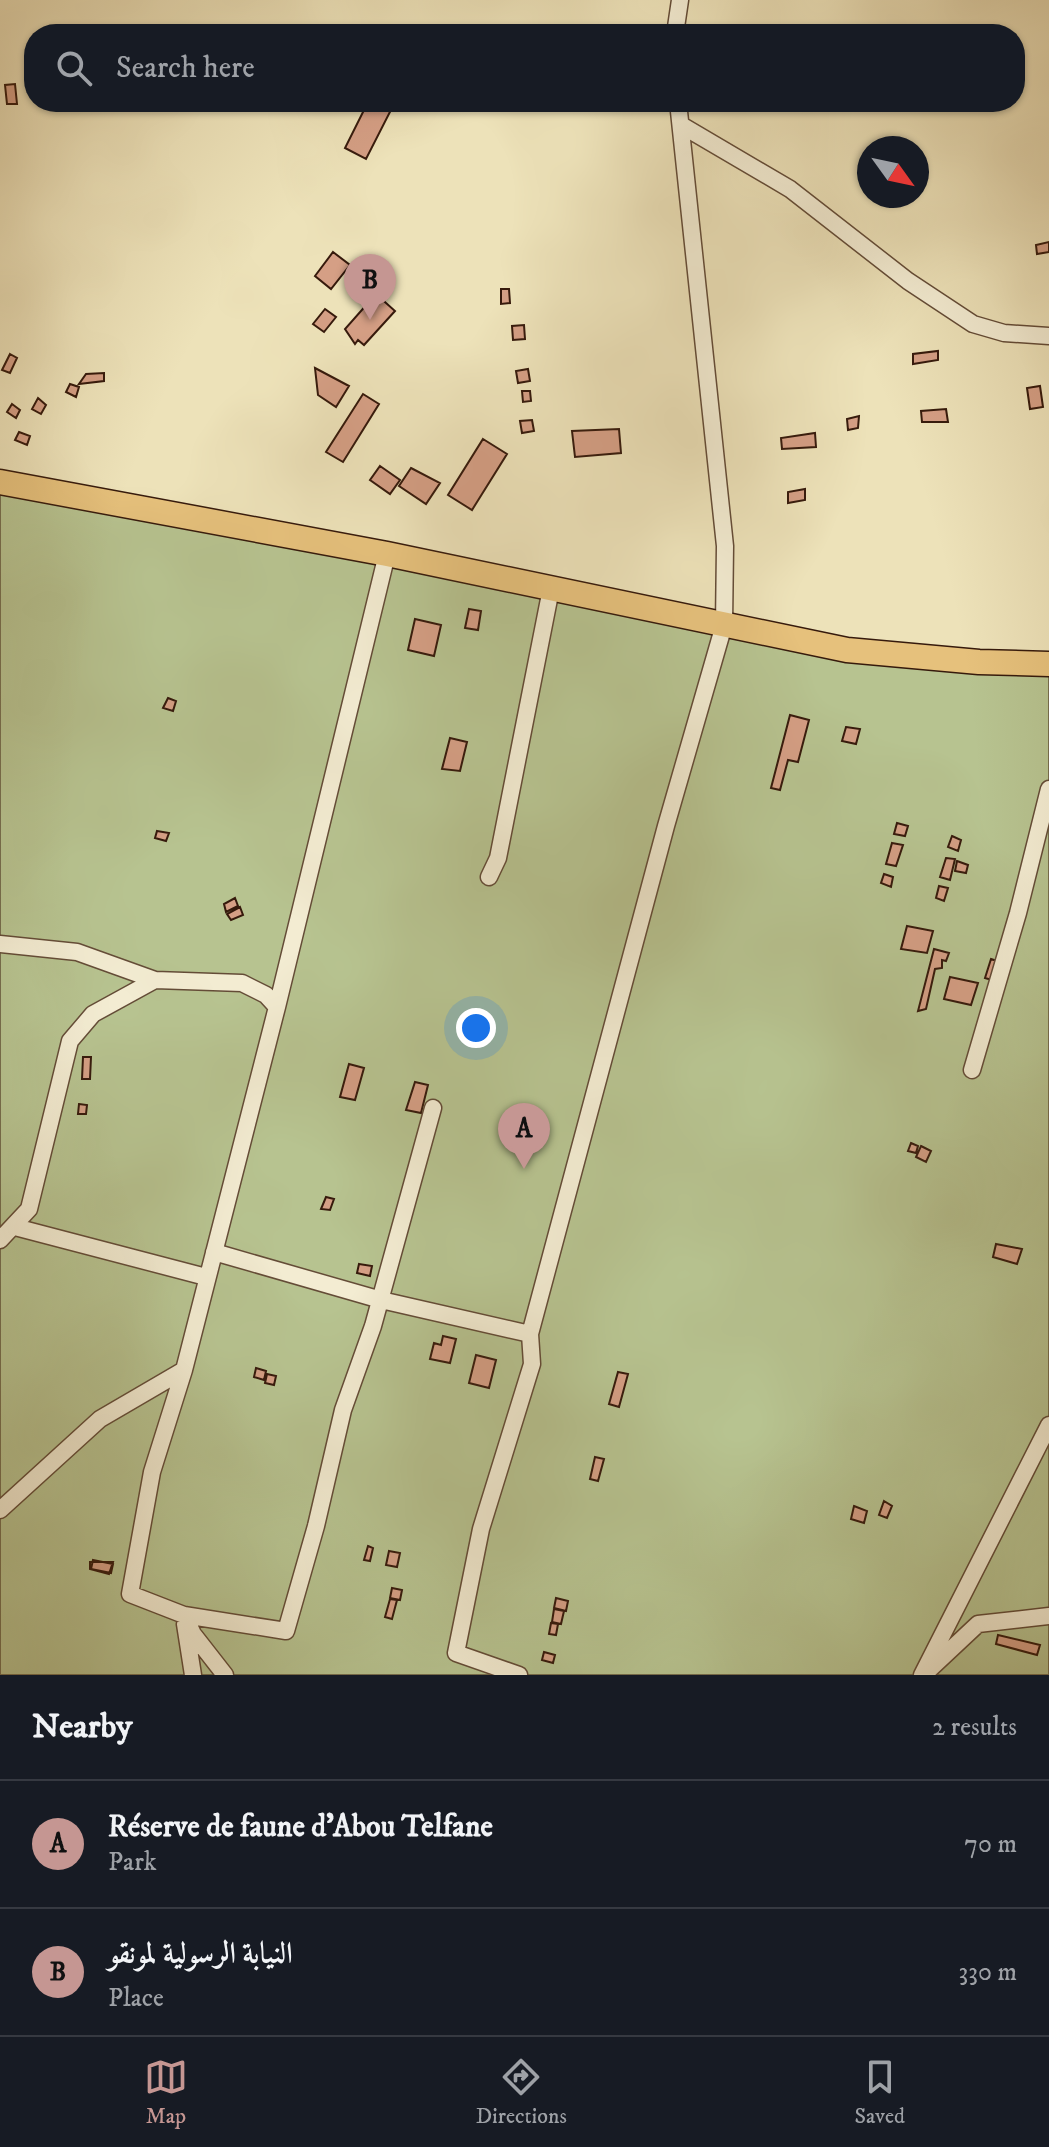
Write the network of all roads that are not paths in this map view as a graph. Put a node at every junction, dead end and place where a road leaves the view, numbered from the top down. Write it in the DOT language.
graph roads {
  1 [pos="680,0"];
  2 [pos="676,24"];
  3 [pos="679,112"];
  4 [pos="681,125"];
  5 [pos="1049,336"];
  6 [pos="0,482"];
  7 [pos="387,554"];
  8 [pos="551,589"];
  9 [pos="724,625"];
  10 [pos="1049,664"];
  11 [pos="1049,789"];
  12 [pos="489,877"];
  13 [pos="0,944"];
  14 [pos="155,980"];
  15 [pos="277,1007"];
  16 [pos="972,1070"];
  17 [pos="433,1108"];
  18 [pos="15,1227"];
  19 [pos="0,1240"];
  20 [pos="214,1252"];
  21 [pos="206,1277"];
  22 [pos="381,1300"];
  23 [pos="530,1334"];
  24 [pos="184,1370"];
  25 [pos="1049,1425"];
  26 [pos="0,1510"];
  27 [pos="184,1615"];
  28 [pos="1049,1616"];
  29 [pos="193,1675"];
  30 [pos="225,1675"];
  31 [pos="519,1675"];
  32 [pos="923,1675"];
  1 -- 2 [label="street"];
  3 -- 4 [label="street"];
  4 -- 5 [label="street"];
  4 -- 9 [label="street"];
  6 -- 7 [label="main road"];
  7 -- 8 [label="main road"];
  7 -- 15 [label="street"];
  8 -- 9 [label="main road"];
  8 -- 12 [label="street"];
  9 -- 10 [label="main road"];
  9 -- 23 [label="street"];
  11 -- 16 [label="street"];
  13 -- 14 [label="street"];
  14 -- 15 [label="street"];
  14 -- 18 [label="street"];
  15 -- 20 [label="street"];
  17 -- 22 [label="street"];
  18 -- 19 [label="street"];
  18 -- 21 [label="street"];
  20 -- 21 [label="street"];
  20 -- 22 [label="street"];
  21 -- 24 [label="street"];
  22 -- 23 [label="street"];
  22 -- 27 [label="street"];
  23 -- 31 [label="street"];
  24 -- 26 [label="street"];
  24 -- 27 [label="street"];
  25 -- 32 [label="street"];
  27 -- 29 [label="street"];
  27 -- 30 [label="street"];
  28 -- 32 [label="street"];
}
